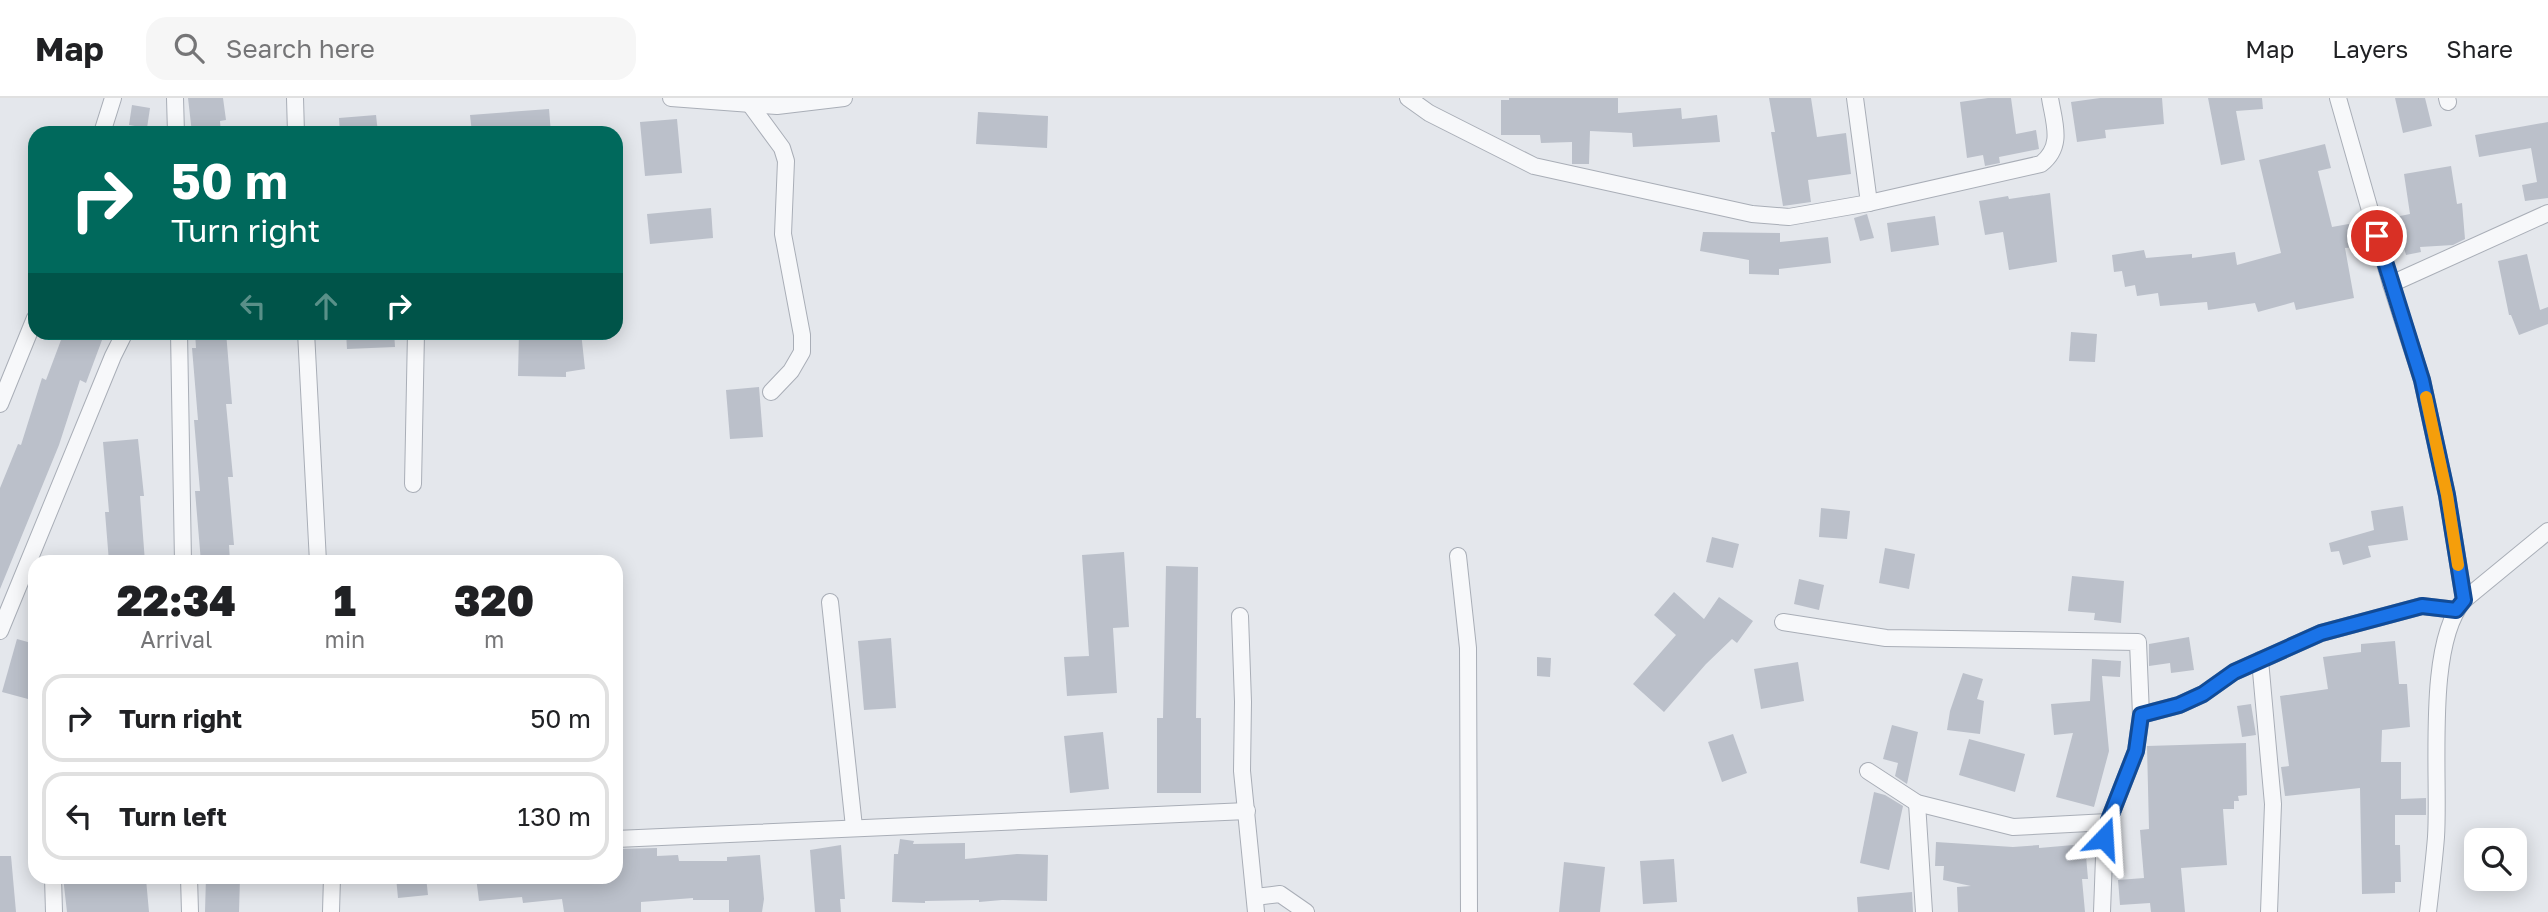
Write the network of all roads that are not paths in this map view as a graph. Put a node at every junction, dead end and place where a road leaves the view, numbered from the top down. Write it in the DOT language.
graph roads {
  1 [pos="113,98"];
  2 [pos="176,98"];
  3 [pos="295,98"];
  4 [pos="671,98"];
  5 [pos="844,98"];
  6 [pos="1408,98"];
  7 [pos="1855,98"];
  8 [pos="2050,98"];
  9 [pos="2338,98"];
  10 [pos="749,103"];
  11 [pos="104,126"];
  12 [pos="176,126"];
  13 [pos="296,126"];
  14 [pos="1869,203"];
  15 [pos="2548,213"];
  16 [pos="2391,284"];
  17 [pos="28,335"];
  18 [pos="121,340"];
  19 [pos="179,340"];
  20 [pos="306,340"];
  21 [pos="416,340"];
  22 [pos="771,392"];
  23 [pos="0,404"];
  24 [pos="413,484"];
  25 [pos="2548,531"];
  26 [pos="31,555"];
  27 [pos="183,555"];
  28 [pos="318,555"];
  29 [pos="1458,556"];
  30 [pos="28,563"];
  31 [pos="830,603"];
  32 [pos="2460,605"];
  33 [pos="1240,616"];
  34 [pos="1783,622"];
  35 [pos="0,631"];
  36 [pos="2260,660"];
  37 [pos="2141,715"];
  38 [pos="1868,771"];
  39 [pos="1917,803"];
  40 [pos="1247,811"];
  41 [pos="2108,822"];
  42 [pos="855,827"];
  43 [pos="623,839"];
  44 [pos="53,884"];
  45 [pos="190,884"];
  46 [pos="332,884"];
  47 [pos="1256,904"];
  48 [pos="54,912"];
  49 [pos="190,912"];
  50 [pos="331,912"];
  51 [pos="1306,912"];
  52 [pos="1469,912"];
  53 [pos="1924,912"];
  54 [pos="2102,912"];
  55 [pos="2269,912"];
  56 [pos="2428,912"];
  1 -- 11 [label="street"];
  2 -- 12 [label="street"];
  3 -- 13 [label="street"];
  4 -- 10 [label="street"];
  5 -- 10 [label="street"];
  6 -- 14 [label="street"];
  7 -- 14 [label="street"];
  8 -- 14 [label="street"];
  9 -- 16 [label="street"];
  10 -- 22 [label="street"];
  15 -- 16 [label="street"];
  16 -- 32 [label="street"];
  17 -- 23 [label="street"];
  18 -- 26 [label="street"];
  19 -- 27 [label="street"];
  20 -- 28 [label="street"];
  21 -- 24 [label="street"];
  25 -- 32 [label="street"];
  29 -- 52 [label="street"];
  30 -- 35 [label="street"];
  31 -- 42 [label="street"];
  32 -- 36 [label="street"];
  32 -- 56 [label="street"];
  33 -- 40 [label="street"];
  34 -- 37 [label="street"];
  36 -- 37 [label="street"];
  36 -- 55 [label="street"];
  37 -- 41 [label="street"];
  38 -- 39 [label="street"];
  39 -- 41 [label="street"];
  39 -- 53 [label="street"];
  40 -- 42 [label="street"];
  40 -- 47 [label="street"];
  41 -- 54 [label="street"];
  42 -- 43 [label="street"];
  44 -- 48 [label="street"];
  45 -- 49 [label="street"];
  46 -- 50 [label="street"];
  47 -- 51 [label="street"];
}
